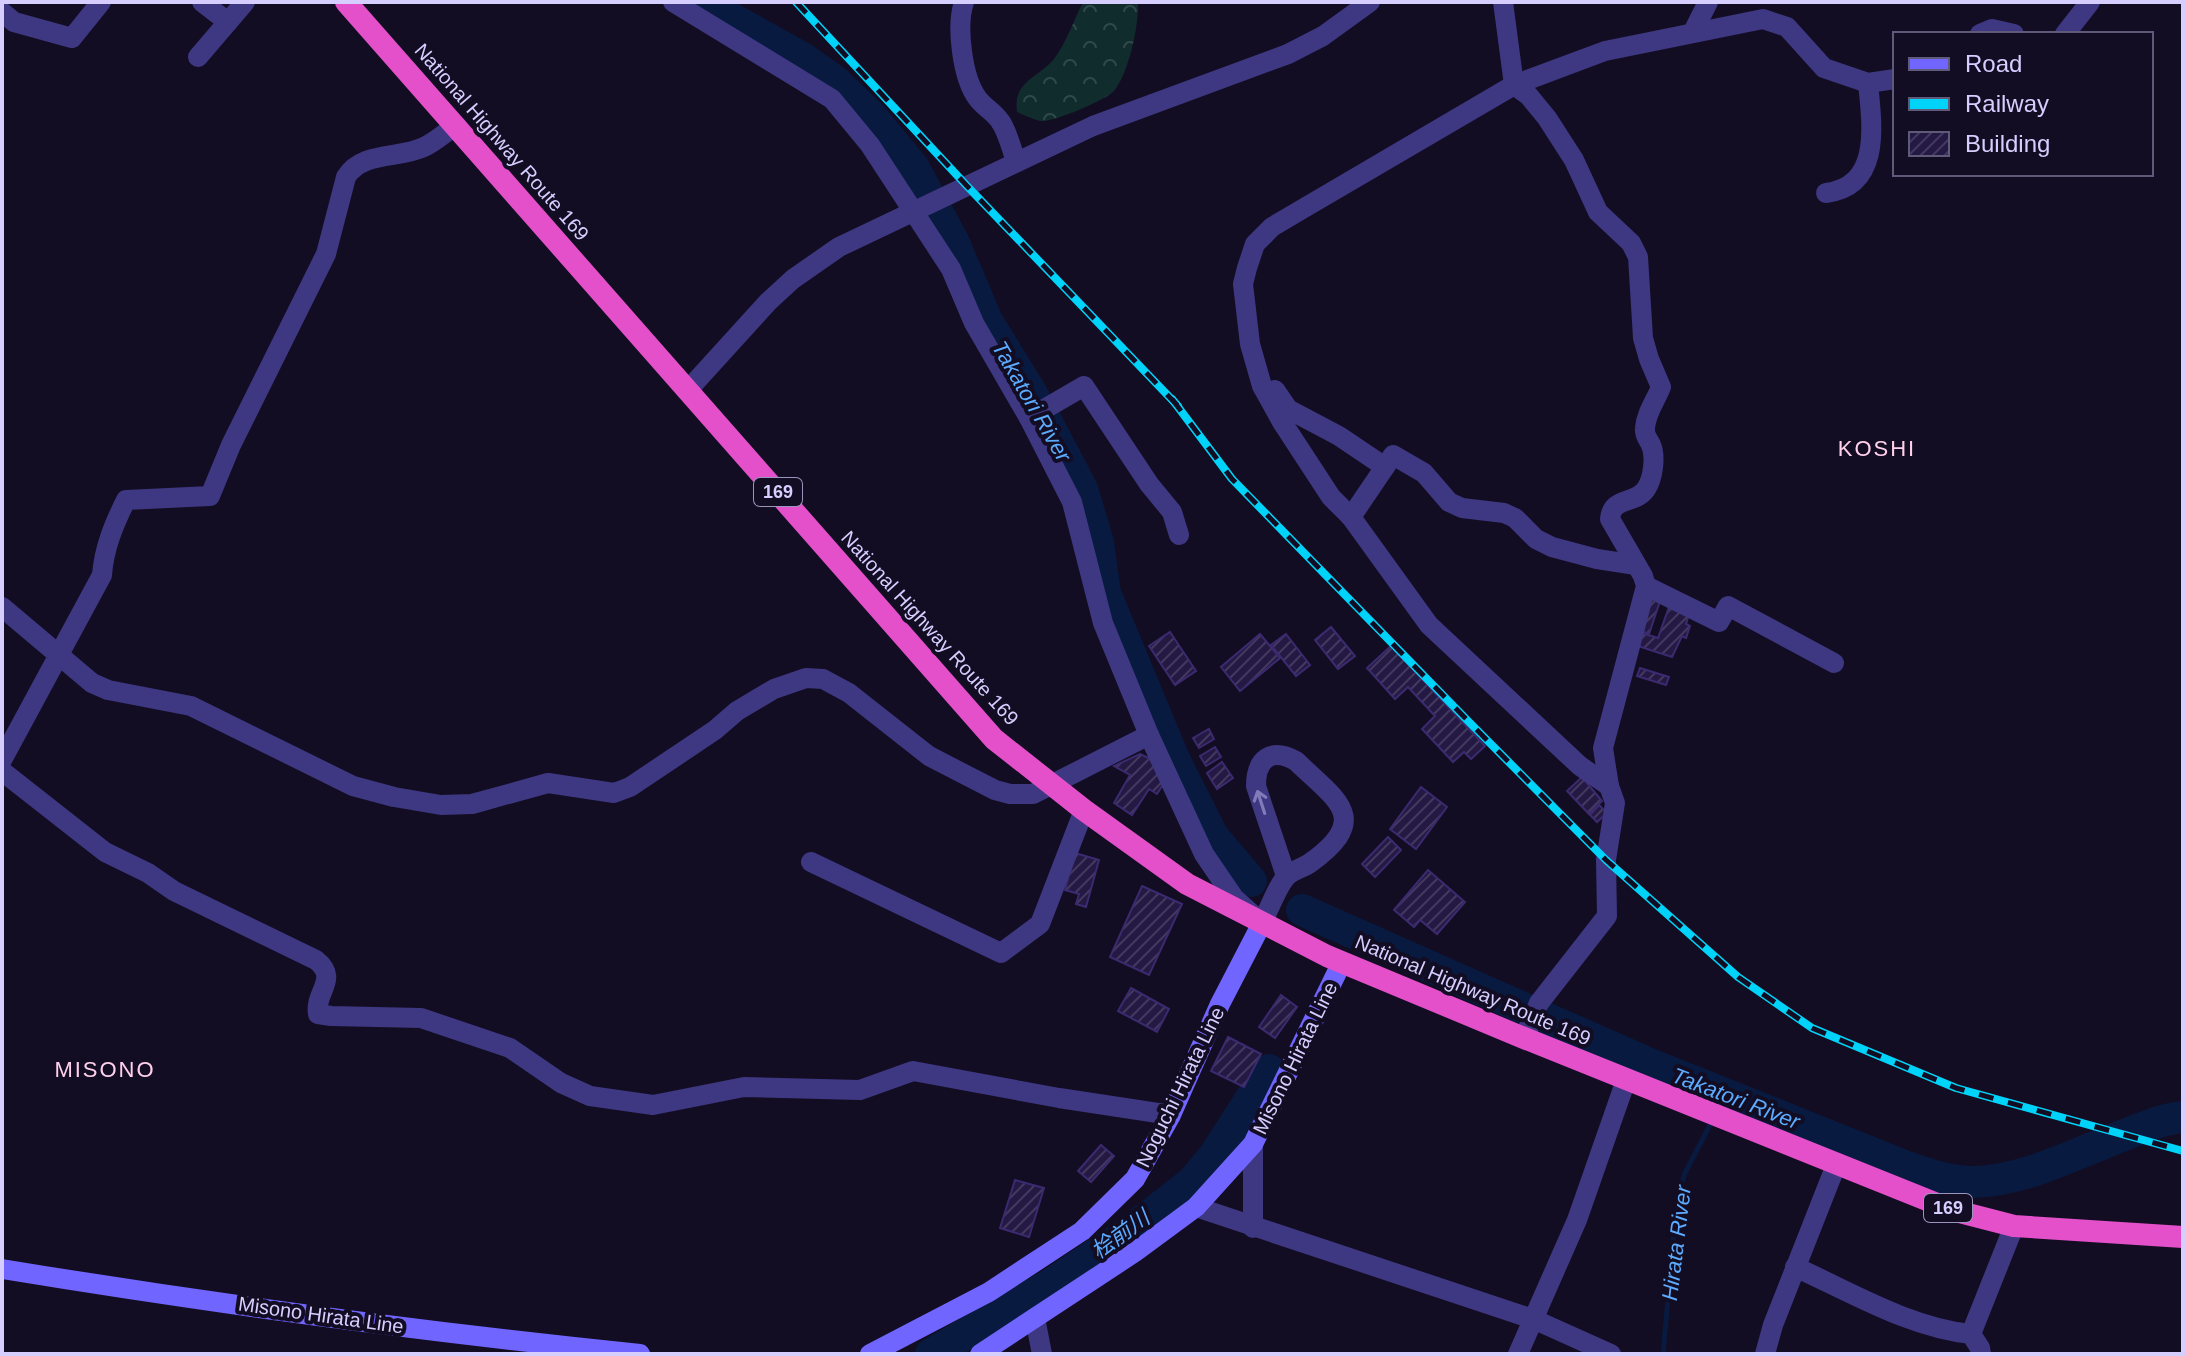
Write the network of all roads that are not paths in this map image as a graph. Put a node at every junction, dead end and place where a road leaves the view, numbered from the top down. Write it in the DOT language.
graph roads {
  1 [pos="101,2"];
  2 [pos="202,2"];
  3 [pos="245,2"];
  4 [pos="346,2"];
  5 [pos="673,2"];
  6 [pos="964,2"];
  7 [pos="1370,2"];
  8 [pos="1503,2"];
  9 [pos="1708,2"];
  10 [pos="2090,2"];
  11 [pos="2,12"];
  12 [pos="228,22"];
  13 [pos="1693,32"];
  14 [pos="1985,32"];
  15 [pos="2005,32"];
  16 [pos="2067,32"];
  17 [pos="198,57"];
  18 [pos="1893,79"];
  19 [pos="1868,83"];
  20 [pos="1514,85"];
  21 [pos="456,125"];
  22 [pos="1016,161"];
  23 [pos="1826,193"];
  24 [pos="918,210"];
  25 [pos="1262,386"];
  26 [pos="688,390"];
  27 [pos="1037,413"];
  28 [pos="1385,467"];
  29 [pos="1351,517"];
  30 [pos="1179,535"];
  31 [pos="1636,565"];
  32 [pos="1646,586"];
  33 [pos="2,607"];
  34 [pos="58,652"];
  35 [pos="1834,663"];
  36 [pos="1149,735"];
  37 [pos="2,760"];
  38 [pos="2,771"];
  39 [pos="1052,784"];
  40 [pos="1609,786"];
  41 [pos="1084,810"];
  42 [pos="811,862"];
  43 [pos="1286,876"];
  44 [pos="1262,923"];
  45 [pos="1342,962"];
  46 [pos="1524,1038"];
  47 [pos="1626,1080"];
  48 [pos="1171,1115"];
  49 [pos="1253,1144"];
  50 [pos="1836,1165"];
  51 [pos="1196,1207"];
  52 [pos="2014,1226"];
  53 [pos="1253,1228"];
  54 [pos="2183,1237"];
  55 [pos="1795,1267"];
  56 [pos="2,1269"];
  57 [pos="1035,1318"];
  58 [pos="1533,1319"];
  59 [pos="1971,1334"];
  60 [pos="640,1354"];
  61 [pos="870,1354"];
  62 [pos="980,1354"];
  63 [pos="1042,1354"];
  64 [pos="1518,1354"];
  65 [pos="1611,1354"];
  66 [pos="1765,1354"];
  67 [pos="1981,1354"];
  1 -- 11 [label="street"];
  2 -- 12 [label="street"];
  3 -- 12 [label="street"];
  4 -- 21 [label="highway, National Highway Route 169 / 169"];
  5 -- 24 [label="street"];
  6 -- 22 [label="street"];
  7 -- 22 [label="street"];
  8 -- 20 [label="street"];
  9 -- 13 [label="street"];
  10 -- 16 [label="street"];
  12 -- 17 [label="street"];
  13 -- 19 [label="street"];
  13 -- 20 [label="street"];
  14 -- 15 [label="street"];
  18 -- 19 [label="street"];
  19 -- 23 [label="street"];
  20 -- 25 [label="street"];
  20 -- 31 [label="street"];
  21 -- 26 [label="highway, National Highway Route 169 / 169"];
  21 -- 34 [label="street"];
  22 -- 24 [label="street"];
  24 -- 26 [label="street"];
  24 -- 27 [label="street"];
  25 -- 28 [label="street"];
  25 -- 29 [label="street"];
  26 -- 39 [label="highway, National Highway Route 169 / 169"];
  27 -- 30 [label="street"];
  27 -- 36 [label="street"];
  28 -- 29 [label="street"];
  28 -- 31 [label="street"];
  29 -- 40 [label="street"];
  31 -- 32 [label="street"];
  32 -- 35 [label="street"];
  32 -- 40 [label="street"];
  33 -- 34 [label="street"];
  34 -- 37 [label="street"];
  34 -- 39 [label="street"];
  36 -- 39 [label="street"];
  36 -- 44 [label="street"];
  38 -- 48 [label="street"];
  39 -- 41 [label="highway, National Highway Route 169 / 169"];
  40 -- 46 [label="street"];
  41 -- 42 [label="street"];
  41 -- 44 [label="highway, National Highway Route 169 / 169"];
  43 -- 43 [label="street, one-way"];
  43 -- 44 [label="street"];
  44 -- 45 [label="highway, National Highway Route 169 / 169"];
  44 -- 48 [label="main road, Noguchi Hirata Line"];
  45 -- 46 [label="highway, National Highway Route 169 / 169"];
  45 -- 49 [label="main road, Misono Hirata Line"];
  46 -- 47 [label="highway, National Highway Route 169 / 169"];
  47 -- 50 [label="highway, National Highway Route 169 / 169"];
  47 -- 58 [label="street"];
  48 -- 61 [label="main road, Noguchi Hirata Line"];
  49 -- 51 [label="main road, Misono Hirata Line"];
  49 -- 53 [label="street"];
  50 -- 52 [label="highway, National Highway Route 169 / 169"];
  50 -- 55 [label="street"];
  51 -- 53 [label="street"];
  51 -- 57 [label="main road, Misono Hirata Line"];
  52 -- 54 [label="highway, National Highway Route 169 / 169"];
  52 -- 59 [label="street"];
  53 -- 58 [label="street"];
  55 -- 59 [label="street"];
  55 -- 66 [label="street"];
  56 -- 60 [label="main road, Misono Hirata Line"];
  57 -- 62 [label="main road, Misono Hirata Line"];
  57 -- 63 [label="street"];
  58 -- 64 [label="street"];
  58 -- 65 [label="street"];
  59 -- 67 [label="street"];
}
